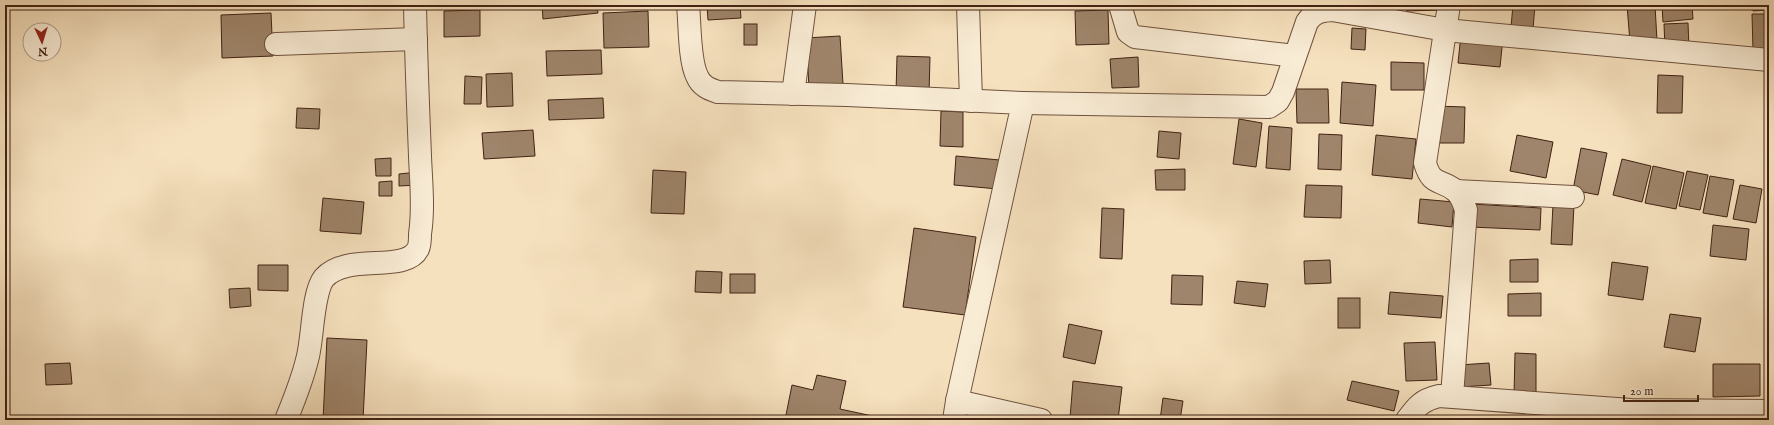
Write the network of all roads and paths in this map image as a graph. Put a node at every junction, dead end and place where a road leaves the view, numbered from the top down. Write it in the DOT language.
graph roads {
  1 [pos="415,5"];
  2 [pos="688,5"];
  3 [pos="805,5"];
  4 [pos="968,5"];
  5 [pos="1120,5"];
  6 [pos="1448,5"];
  7 [pos="1445,30"];
  8 [pos="416,39"];
  9 [pos="276,44"];
  10 [pos="1295,56"];
  11 [pos="1769,60"];
  12 [pos="793,94"];
  13 [pos="971,101"];
  14 [pos="1023,104"];
  15 [pos="1456,191"];
  16 [pos="1573,197"];
  17 [pos="1452,396"];
  18 [pos="955,410"];
  19 [pos="1769,411"];
  20 [pos="1659,415"];
  21 [pos="286,420"];
  22 [pos="1041,420"];
  23 [pos="1407,420"];
  1 -- 8 [label="street"];
  2 -- 12 [label="street"];
  3 -- 12 [label="street"];
  4 -- 13 [label="street"];
  5 -- 10 [label="street"];
  6 -- 7 [label="street"];
  7 -- 10 [label="street"];
  7 -- 11 [label="street"];
  7 -- 15 [label="street"];
  8 -- 9 [label="street"];
  8 -- 21 [label="street"];
  10 -- 14 [label="street"];
  12 -- 13 [label="street"];
  13 -- 14 [label="street"];
  14 -- 18 [label="street"];
  15 -- 16 [label="street"];
  15 -- 17 [label="street"];
  17 -- 20 [label="street"];
  17 -- 23 [label="street"];
  18 -- 22 [label="street"];
  19 -- 20 [label="street"];
}
